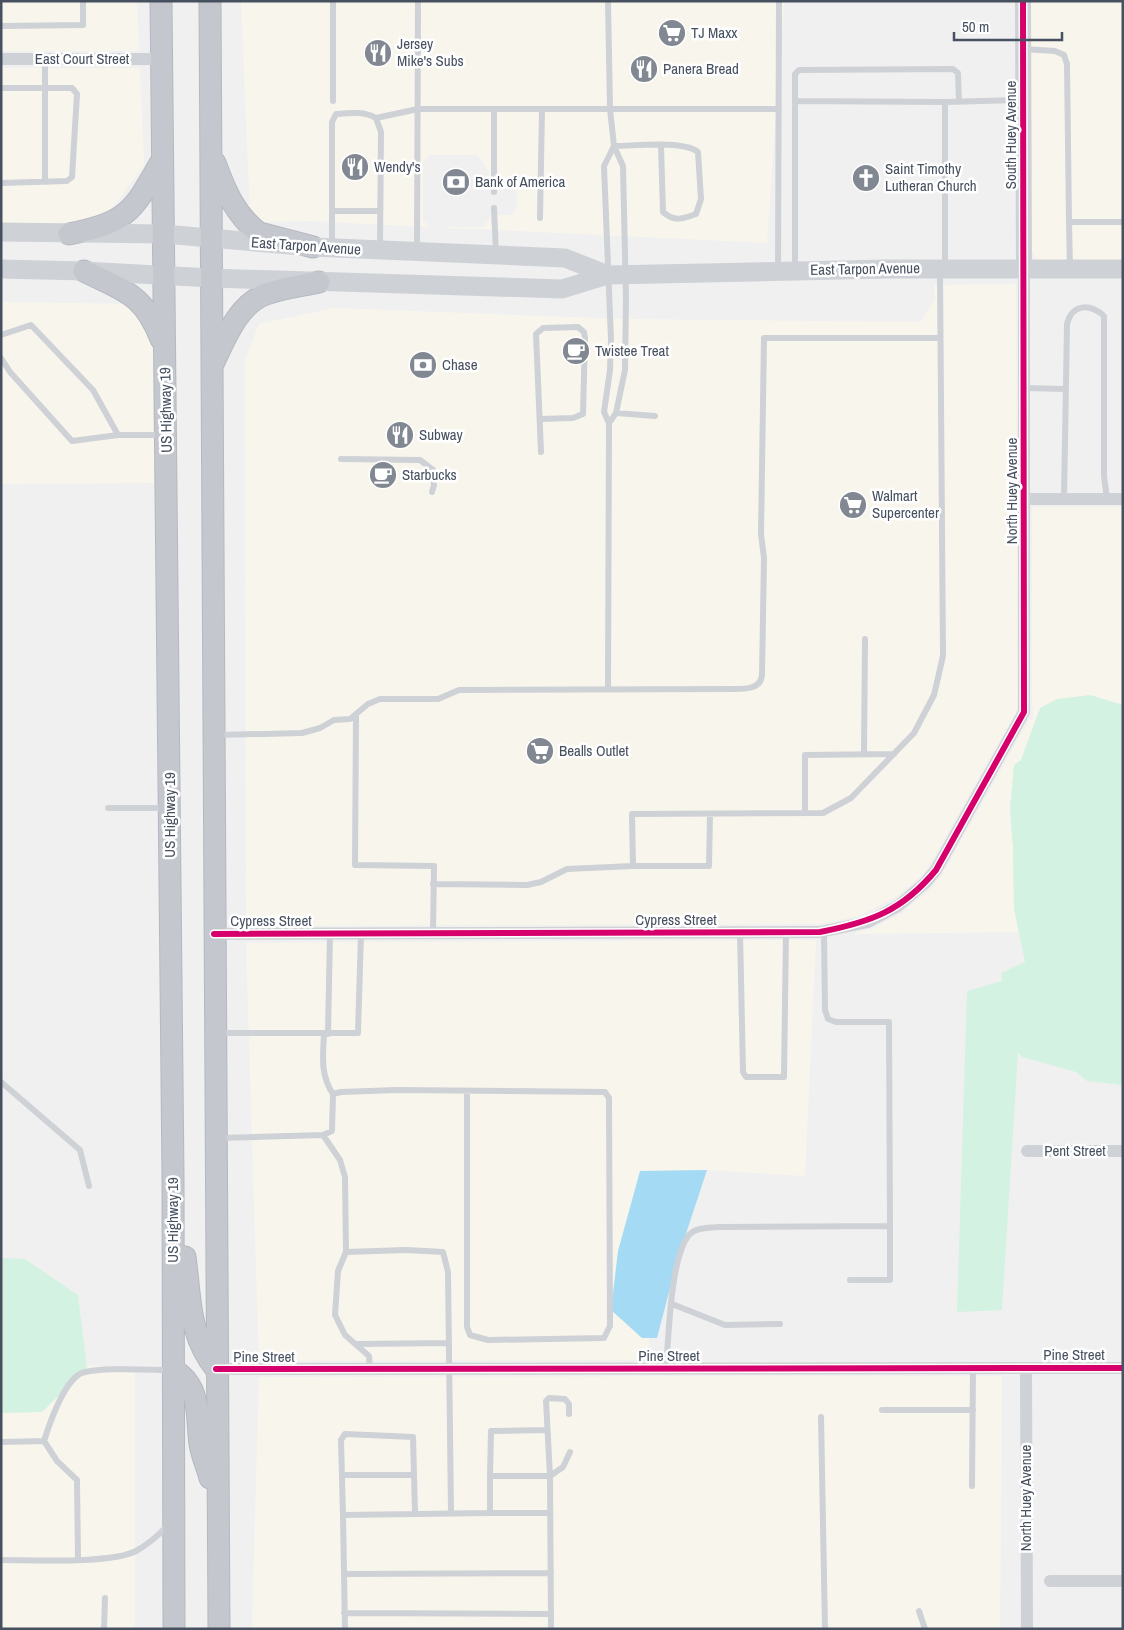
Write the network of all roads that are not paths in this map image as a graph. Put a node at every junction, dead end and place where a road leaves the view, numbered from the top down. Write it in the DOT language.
graph roads {
  1 [pos="83,1"];
  2 [pos="162,1"];
  3 [pos="210,1"];
  4 [pos="332,1"];
  5 [pos="418,1"];
  6 [pos="608,1"];
  7 [pos="779,1"];
  8 [pos="1023,1"];
  9 [pos="1,26"];
  10 [pos="1023,49"];
  11 [pos="1,59"];
  12 [pos="45,59"];
  13 [pos="163,59"];
  14 [pos="1,88"];
  15 [pos="45,88"];
  16 [pos="1023,100"];
  17 [pos="333,101"];
  18 [pos="795,101"];
  19 [pos="944,102"];
  20 [pos="959,102"];
  21 [pos="418,109"];
  22 [pos="494,109"];
  23 [pos="542,109"];
  24 [pos="610,109"];
  25 [pos="779,110"];
  26 [pos="376,118"];
  27 [pos="614,146"];
  28 [pos="661,146"];
  29 [pos="211,152"];
  30 [pos="164,157"];
  31 [pos="45,182"];
  32 [pos="1,183"];
  33 [pos="494,192"];
  34 [pos="494,208"];
  35 [pos="332,211"];
  36 [pos="380,211"];
  37 [pos="540,218"];
  38 [pos="1069,222"];
  39 [pos="1123,222"];
  40 [pos="1,232"];
  41 [pos="69,234"];
  42 [pos="164,234"];
  43 [pos="210,239"];
  44 [pos="323,248"];
  45 [pos="380,251"];
  46 [pos="417,253"];
  47 [pos="496,256"];
  48 [pos="942,268"];
  49 [pos="1,269"];
  50 [pos="1024,269"];
  51 [pos="1070,269"];
  52 [pos="1123,269"];
  53 [pos="84,270"];
  54 [pos="787,270"];
  55 [pos="164,275"];
  56 [pos="616,275"];
  57 [pos="211,278"];
  58 [pos="318,282"];
  59 [pos="2,337"];
  60 [pos="940,338"];
  61 [pos="165,350"];
  62 [pos="1,358"];
  63 [pos="212,366"];
  64 [pos="1024,388"];
  65 [pos="1066,388"];
  66 [pos="616,413"];
  67 [pos="655,416"];
  68 [pos="540,418"];
  69 [pos="609,423"];
  70 [pos="118,435"];
  71 [pos="167,435"];
  72 [pos="541,452"];
  73 [pos="341,459"];
  74 [pos="432,492"];
  75 [pos="1123,498"];
  76 [pos="1025,499"];
  77 [pos="1064,499"];
  78 [pos="1107,499"];
  79 [pos="865,639"];
  80 [pos="608,690"];
  81 [pos="1024,712"];
  82 [pos="356,716"];
  83 [pos="214,735"];
  84 [pos="864,754"];
  85 [pos="894,754"];
  86 [pos="108,808"];
  87 [pos="170,808"];
  88 [pos="805,813"];
  89 [pos="710,815"];
  90 [pos="633,866"];
  91 [pos="433,884"];
  92 [pos="824,931"];
  93 [pos="433,932"];
  94 [pos="740,932"];
  95 [pos="786,932"];
  96 [pos="361,933"];
  97 [pos="214,934"];
  98 [pos="330,934"];
  99 [pos="215,1033"];
  100 [pos="326,1034"];
  101 [pos="1,1082"];
  102 [pos="467,1091"];
  103 [pos="333,1094"];
  104 [pos="323,1135"];
  105 [pos="215,1138"];
  106 [pos="1123,1150"];
  107 [pos="1027,1151"];
  108 [pos="173,1178"];
  109 [pos="89,1186"];
  110 [pos="890,1226"];
  111 [pos="346,1252"];
  112 [pos="850,1280"];
  113 [pos="672,1304"];
  114 [pos="780,1324"];
  115 [pos="448,1343"];
  116 [pos="357,1344"];
  117 [pos="666,1368"];
  118 [pos="973,1368"];
  119 [pos="1026,1368"];
  120 [pos="1123,1368"];
  121 [pos="216,1369"];
  122 [pos="370,1369"];
  123 [pos="448,1369"];
  124 [pos="174,1370"];
  125 [pos="882,1410"];
  126 [pos="973,1410"];
  127 [pos="569,1414"];
  128 [pos="821,1417"];
  129 [pos="548,1430"];
  130 [pos="44,1441"];
  131 [pos="1,1442"];
  132 [pos="570,1452"];
  133 [pos="342,1475"];
  134 [pos="414,1475"];
  135 [pos="490,1476"];
  136 [pos="550,1476"];
  137 [pos="972,1486"];
  138 [pos="217,1505"];
  139 [pos="451,1512"];
  140 [pos="490,1512"];
  141 [pos="415,1513"];
  142 [pos="550,1514"];
  143 [pos="343,1515"];
  144 [pos="173,1519"];
  145 [pos="78,1559"];
  146 [pos="1,1560"];
  147 [pos="551,1573"];
  148 [pos="344,1574"];
  149 [pos="1050,1581"];
  150 [pos="1123,1582"];
  151 [pos="105,1598"];
  152 [pos="919,1611"];
  153 [pos="344,1613"];
  154 [pos="551,1614"];
  155 [pos="104,1629"];
  156 [pos="174,1629"];
  157 [pos="219,1629"];
  158 [pos="344,1629"];
  159 [pos="551,1629"];
  160 [pos="825,1629"];
  161 [pos="925,1629"];
  162 [pos="1027,1629"];
  1 -- 9 [label="lane"];
  2 -- 13 [label="highway, US Highway 19"];
  3 -- 29 [label="highway"];
  4 -- 17 [label="lane"];
  5 -- 21 [label="lane"];
  6 -- 24 [label="lane"];
  7 -- 25 [label="lane"];
  8 -- 10 [label="street, South Huey Avenue"];
  10 -- 16 [label="street, South Huey Avenue"];
  10 -- 38 [label="lane"];
  11 -- 12 [label="street, East Court Street"];
  12 -- 13 [label="street, East Court Street"];
  12 -- 15 [label="lane"];
  13 -- 30 [label="highway, US Highway 19"];
  14 -- 15 [label="lane"];
  15 -- 31 [label="lane"];
  15 -- 31 [label="lane"];
  16 -- 20 [label="lane"];
  16 -- 50 [label="street, South Huey Avenue"];
  18 -- 19 [label="lane"];
  18 -- 20 [label="lane"];
  18 -- 54 [label="lane"];
  19 -- 20 [label="lane"];
  19 -- 48 [label="lane"];
  21 -- 22 [label="lane"];
  21 -- 26 [label="lane"];
  21 -- 46 [label="lane"];
  22 -- 23 [label="lane"];
  22 -- 33 [label="lane"];
  23 -- 24 [label="lane"];
  23 -- 37 [label="lane"];
  24 -- 25 [label="lane"];
  24 -- 27 [label="lane"];
  25 -- 54 [label="lane"];
  26 -- 35 [label="lane"];
  26 -- 36 [label="lane"];
  27 -- 28 [label="lane"];
  27 -- 56 [label="lane"];
  27 -- 56 [label="lane"];
  28 -- 28 [label="lane"];
  29 -- 43 [label="highway"];
  29 -- 44 [label="highway"];
  30 -- 41 [label="highway"];
  30 -- 42 [label="highway, US Highway 19"];
  31 -- 32 [label="lane"];
  34 -- 47 [label="lane"];
  35 -- 36 [label="lane"];
  35 -- 44 [label="lane"];
  36 -- 45 [label="lane"];
  38 -- 39 [label="lane"];
  38 -- 51 [label="lane"];
  40 -- 41 [label="main road, East Tarpon Avenue"];
  41 -- 42 [label="main road, East Tarpon Avenue"];
  42 -- 43 [label="main road, East Tarpon Avenue"];
  42 -- 55 [label="highway, US Highway 19"];
  43 -- 44 [label="main road, East Tarpon Avenue"];
  43 -- 57 [label="highway"];
  44 -- 45 [label="main road, East Tarpon Avenue"];
  45 -- 46 [label="main road, East Tarpon Avenue"];
  46 -- 47 [label="main road, East Tarpon Avenue"];
  47 -- 56 [label="main road, East Tarpon Avenue"];
  48 -- 50 [label="main road, East Tarpon Avenue"];
  48 -- 54 [label="main road, East Tarpon Avenue"];
  48 -- 60 [label="lane"];
  49 -- 53 [label="main road, East Tarpon Avenue"];
  50 -- 51 [label="main road, East Tarpon Avenue"];
  50 -- 64 [label="street, North Huey Avenue"];
  51 -- 52 [label="main road, East Tarpon Avenue"];
  53 -- 55 [label="main road, East Tarpon Avenue"];
  53 -- 61 [label="highway"];
  54 -- 56 [label="main road, East Tarpon Avenue"];
  55 -- 57 [label="main road, East Tarpon Avenue"];
  55 -- 61 [label="highway, US Highway 19"];
  56 -- 58 [label="main road, East Tarpon Avenue"];
  56 -- 66 [label="lane"];
  56 -- 69 [label="lane"];
  57 -- 58 [label="main road, East Tarpon Avenue"];
  57 -- 63 [label="highway"];
  58 -- 63 [label="highway"];
  59 -- 70 [label="lane"];
  60 -- 80 [label="lane"];
  60 -- 85 [label="lane"];
  61 -- 71 [label="highway, US Highway 19"];
  62 -- 70 [label="lane"];
  63 -- 83 [label="highway"];
  64 -- 65 [label="lane"];
  64 -- 76 [label="street, North Huey Avenue"];
  65 -- 77 [label="lane"];
  65 -- 78 [label="lane"];
  66 -- 67 [label="lane"];
  66 -- 69 [label="lane"];
  68 -- 68 [label="lane"];
  68 -- 72 [label="lane"];
  69 -- 80 [label="lane"];
  70 -- 71 [label="lane"];
  71 -- 87 [label="highway, US Highway 19"];
  73 -- 74 [label="lane"];
  75 -- 78 [label="street"];
  76 -- 77 [label="street"];
  76 -- 81 [label="street, North Huey Avenue"];
  77 -- 78 [label="street"];
  79 -- 84 [label="lane"];
  80 -- 82 [label="lane"];
  81 -- 92 [label="street, Cypress Street"];
  82 -- 83 [label="lane"];
  82 -- 91 [label="lane"];
  83 -- 97 [label="highway"];
  84 -- 85 [label="lane"];
  84 -- 88 [label="lane"];
  85 -- 88 [label="lane"];
  86 -- 87 [label="lane"];
  87 -- 108 [label="highway, US Highway 19"];
  88 -- 89 [label="lane"];
  89 -- 90 [label="lane"];
  89 -- 90 [label="lane"];
  90 -- 91 [label="lane"];
  91 -- 93 [label="lane"];
  92 -- 95 [label="street, Cypress Street"];
  92 -- 110 [label="lane"];
  93 -- 94 [label="street, Cypress Street"];
  93 -- 96 [label="street, Cypress Street"];
  94 -- 95 [label="street, Cypress Street"];
  94 -- 95 [label="lane"];
  96 -- 98 [label="street, Cypress Street"];
  96 -- 100 [label="lane"];
  97 -- 98 [label="street, Cypress Street"];
  97 -- 99 [label="highway"];
  98 -- 100 [label="lane"];
  99 -- 100 [label="lane"];
  99 -- 105 [label="highway"];
  100 -- 103 [label="lane"];
  101 -- 109 [label="lane"];
  102 -- 102 [label="lane"];
  102 -- 103 [label="lane"];
  103 -- 104 [label="lane"];
  104 -- 105 [label="lane"];
  104 -- 111 [label="lane"];
  105 -- 121 [label="highway"];
  106 -- 107 [label="street, Pent Street"];
  108 -- 121 [label="highway"];
  108 -- 124 [label="highway, US Highway 19"];
  110 -- 112 [label="lane"];
  110 -- 113 [label="lane"];
  111 -- 115 [label="lane"];
  111 -- 116 [label="lane"];
  113 -- 114 [label="lane"];
  113 -- 117 [label="lane"];
  115 -- 116 [label="lane"];
  115 -- 123 [label="lane"];
  116 -- 122 [label="lane"];
  117 -- 118 [label="street, Pine Street"];
  117 -- 123 [label="street, Pine Street"];
  118 -- 119 [label="street, Pine Street"];
  118 -- 126 [label="lane"];
  119 -- 120 [label="street, Pine Street"];
  119 -- 162 [label="street, North Huey Avenue"];
  121 -- 122 [label="street, Pine Street"];
  121 -- 138 [label="highway"];
  122 -- 123 [label="street, Pine Street"];
  123 -- 139 [label="lane"];
  124 -- 130 [label="lane"];
  124 -- 138 [label="highway"];
  124 -- 144 [label="highway, US Highway 19"];
  125 -- 126 [label="lane"];
  126 -- 137 [label="lane"];
  127 -- 129 [label="lane"];
  128 -- 160 [label="lane"];
  129 -- 135 [label="lane"];
  129 -- 136 [label="lane"];
  130 -- 131 [label="lane"];
  130 -- 145 [label="lane"];
  132 -- 136 [label="lane"];
  133 -- 134 [label="lane"];
  133 -- 134 [label="lane"];
  133 -- 143 [label="lane"];
  134 -- 141 [label="lane"];
  135 -- 136 [label="lane"];
  135 -- 140 [label="lane"];
  136 -- 142 [label="lane"];
  138 -- 157 [label="highway"];
  139 -- 140 [label="lane"];
  139 -- 141 [label="lane"];
  140 -- 142 [label="lane"];
  141 -- 143 [label="lane"];
  142 -- 147 [label="lane"];
  143 -- 148 [label="lane"];
  144 -- 145 [label="lane"];
  144 -- 156 [label="highway, US Highway 19"];
  145 -- 146 [label="lane"];
  147 -- 148 [label="lane"];
  147 -- 154 [label="lane"];
  148 -- 153 [label="lane"];
  149 -- 150 [label="street"];
  151 -- 155 [label="lane"];
  152 -- 161 [label="lane"];
  153 -- 154 [label="lane"];
  153 -- 158 [label="lane"];
  154 -- 159 [label="lane"];
}
